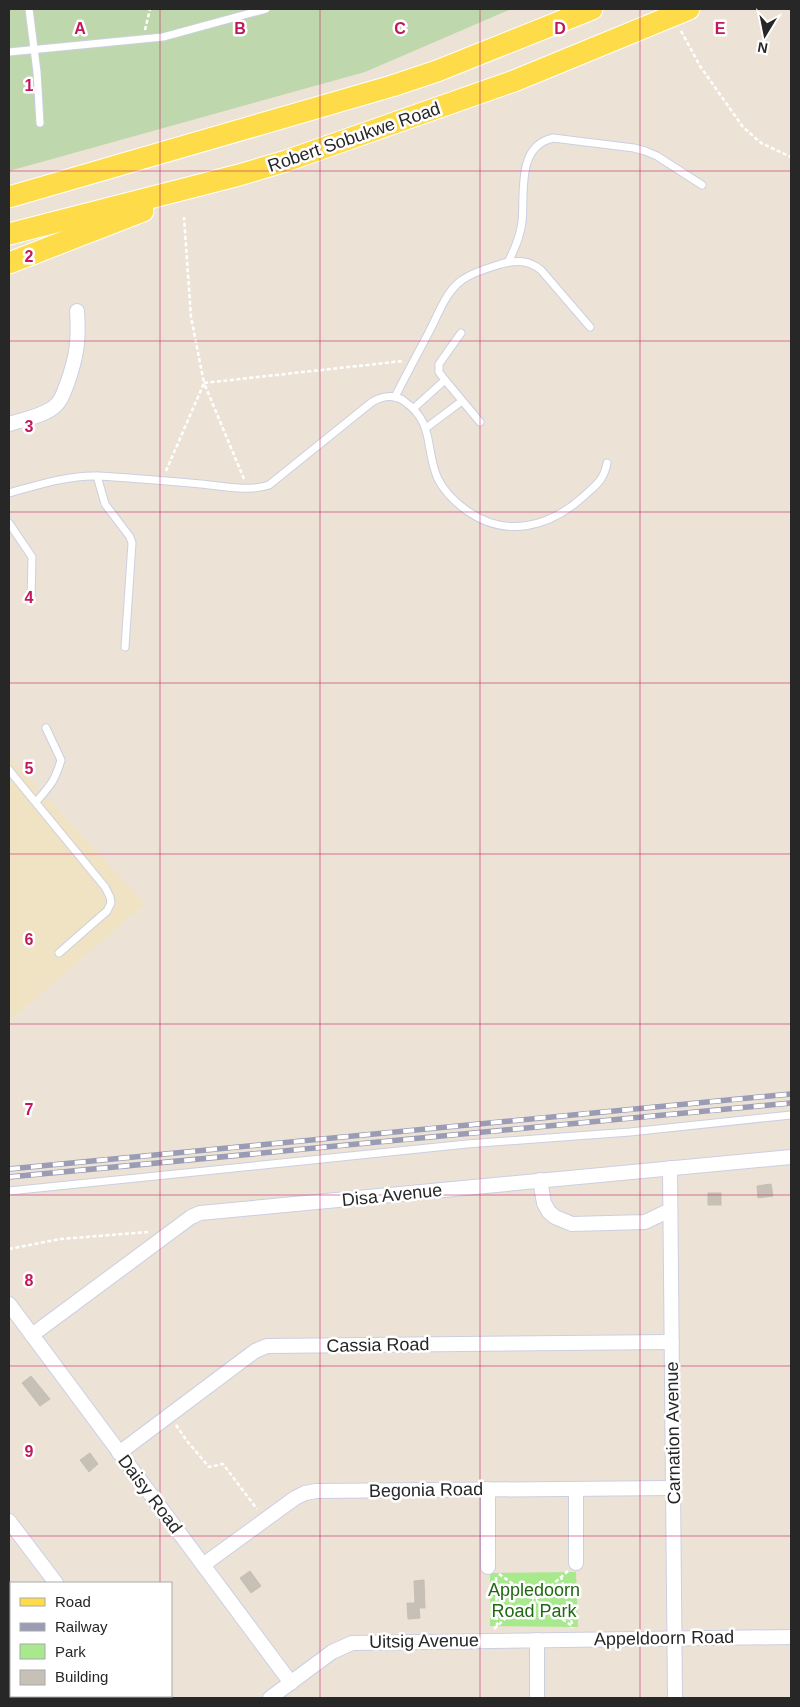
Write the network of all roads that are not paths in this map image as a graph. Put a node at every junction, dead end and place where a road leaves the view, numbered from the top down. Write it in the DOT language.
graph roads {
  1 [pos="29,9"];
  2 [pos="266,9"];
  3 [pos="592,9"];
  4 [pos="688,9"];
  5 [pos="33,49"];
  6 [pos="9,52"];
  7 [pos="40,122"];
  8 [pos="239,175"];
  9 [pos="702,185"];
  10 [pos="9,197"];
  11 [pos="9,234"];
  12 [pos="508,262"];
  13 [pos="9,263"];
  14 [pos="77,311"];
  15 [pos="590,327"];
  16 [pos="461,333"];
  17 [pos="445,380"];
  18 [pos="395,396"];
  19 [pos="462,401"];
  20 [pos="414,408"];
  21 [pos="480,422"];
  22 [pos="9,424"];
  23 [pos="426,428"];
  24 [pos="607,463"];
  25 [pos="97,476"];
  26 [pos="9,493"];
  27 [pos="9,524"];
  28 [pos="30,599"];
  29 [pos="125,647"];
  30 [pos="46,728"];
  31 [pos="9,770"];
  32 [pos="36,802"];
  33 [pos="59,953"];
  34 [pos="791,1115"];
  35 [pos="791,1157"];
  36 [pos="670,1168"];
  37 [pos="540,1180"];
  38 [pos="9,1191"];
  39 [pos="670,1210"];
  40 [pos="9,1304"];
  41 [pos="32,1335"];
  42 [pos="672,1342"];
  43 [pos="119,1453"];
  44 [pos="576,1488"];
  45 [pos="673,1488"];
  46 [pos="488,1490"];
  47 [pos="9,1521"];
  48 [pos="576,1563"];
  49 [pos="203,1565"];
  50 [pos="492,1570"];
  51 [pos="55,1582"];
  52 [pos="791,1636"];
  53 [pos="675,1638"];
  54 [pos="537,1640"];
  55 [pos="291,1683"];
  56 [pos="270,1698"];
  57 [pos="537,1698"];
  58 [pos="675,1698"];
  1 -- 5 [label="lane"];
  2 -- 5 [label="lane"];
  3 -- 10 [label="main road, Robert Sobukwe Road"];
  4 -- 8 [label="main road, Robert Sobukwe Road"];
  5 -- 6 [label="lane"];
  5 -- 7 [label="lane"];
  8 -- 11 [label="main road, Robert Sobukwe Road"];
  8 -- 13 [label="main road"];
  9 -- 12 [label="lane"];
  12 -- 15 [label="lane"];
  12 -- 18 [label="lane"];
  14 -- 22 [label="street"];
  16 -- 17 [label="lane"];
  17 -- 19 [label="lane"];
  17 -- 20 [label="lane"];
  18 -- 20 [label="lane"];
  18 -- 25 [label="lane"];
  19 -- 21 [label="lane"];
  19 -- 23 [label="lane"];
  20 -- 23 [label="lane"];
  23 -- 24 [label="lane"];
  25 -- 26 [label="lane"];
  25 -- 29 [label="lane"];
  27 -- 28 [label="lane"];
  30 -- 32 [label="lane"];
  31 -- 32 [label="lane"];
  32 -- 33 [label="lane"];
  34 -- 38 [label="lane"];
  35 -- 36 [label="street, Disa Avenue"];
  36 -- 37 [label="street, Disa Avenue"];
  36 -- 39 [label="street, Carnation Avenue"];
  37 -- 39 [label="street"];
  37 -- 41 [label="street, Disa Avenue"];
  39 -- 42 [label="street, Carnation Avenue"];
  40 -- 41 [label="street, Daisy Road"];
  41 -- 43 [label="street, Daisy Road"];
  42 -- 43 [label="street, Cassia Road"];
  42 -- 45 [label="street, Carnation Avenue"];
  43 -- 49 [label="street, Daisy Road"];
  44 -- 45 [label="street, Begonia Road"];
  44 -- 46 [label="street, Begonia Road"];
  44 -- 48 [label="street"];
  45 -- 53 [label="street, Carnation Avenue"];
  46 -- 49 [label="street, Begonia Road"];
  46 -- 50 [label="street"];
  47 -- 51 [label="street"];
  49 -- 55 [label="street, Daisy Road"];
  52 -- 53 [label="street, Appeldoorn Road"];
  53 -- 54 [label="street, Appeldoorn Road"];
  53 -- 58 [label="street, Carnation Avenue"];
  54 -- 55 [label="street, Uitsig Avenue"];
  54 -- 57 [label="street"];
  55 -- 56 [label="street, Uitsig Avenue"];
}
